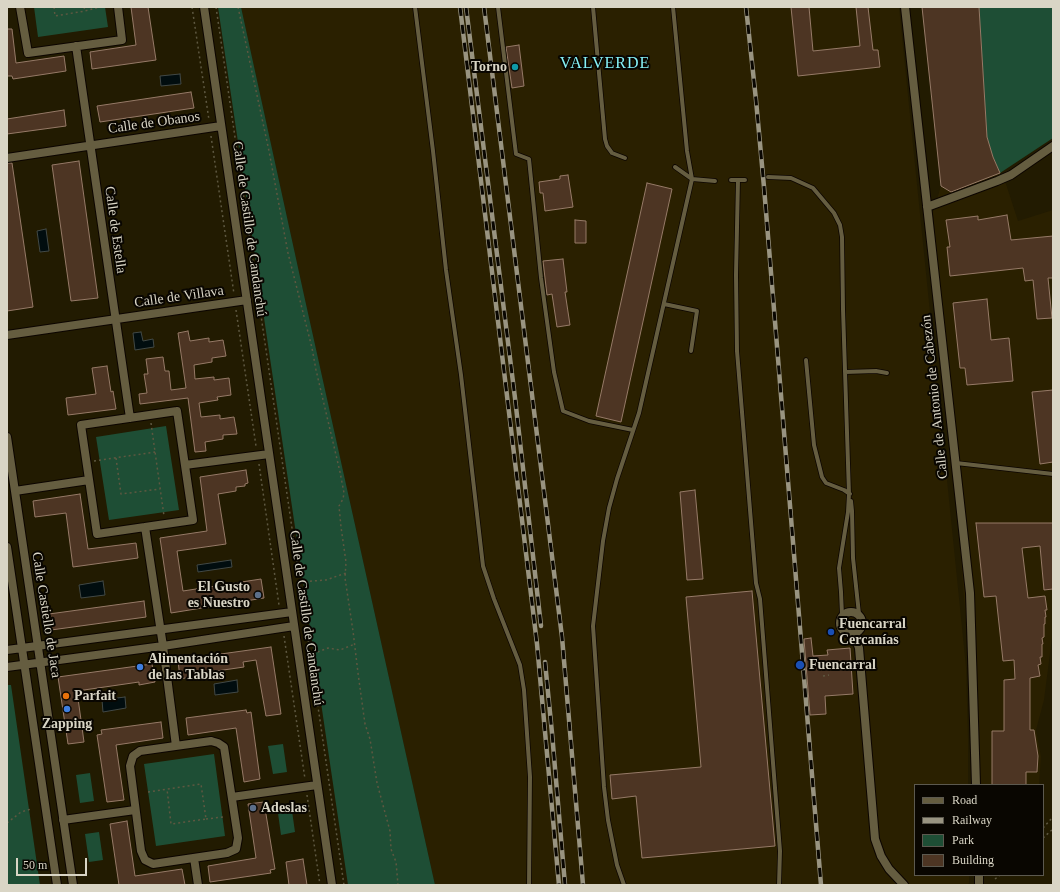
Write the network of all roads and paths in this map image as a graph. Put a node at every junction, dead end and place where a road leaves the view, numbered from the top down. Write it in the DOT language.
graph roads {
  1 [pos="20,7"];
  2 [pos="54,7"];
  3 [pos="84,7"];
  4 [pos="100,7"];
  5 [pos="118,7"];
  6 [pos="192,7"];
  7 [pos="204,7"];
  8 [pos="216,7"];
  9 [pos="238,7"];
  10 [pos="415,7"];
  11 [pos="498,7"];
  12 [pos="593,7"];
  13 [pos="673,7"];
  14 [pos="905,7"];
  15 [pos="85,11"];
  16 [pos="76,46"];
  17 [pos="208,114"];
  18 [pos="222,126"];
  19 [pos="211,136"];
  20 [pos="90,145"];
  21 [pos="1053,146"];
  22 [pos="7,158"];
  23 [pos="625,158"];
  24 [pos="675,167"];
  25 [pos="768,177"];
  26 [pos="692,179"];
  27 [pos="731,180"];
  28 [pos="738,180"];
  29 [pos="745,180"];
  30 [pos="715,181"];
  31 [pos="927,206"];
  32 [pos="234,295"];
  33 [pos="247,300"];
  34 [pos="664,304"];
  35 [pos="236,310"];
  36 [pos="115,319"];
  37 [pos="7,334"];
  38 [pos="691,351"];
  39 [pos="806,360"];
  40 [pos="845,372"];
  41 [pos="887,373"];
  42 [pos="150,415"];
  43 [pos="130,418"];
  44 [pos="633,430"];
  45 [pos="7,437"];
  46 [pos="256,447"];
  47 [pos="155,452"];
  48 [pos="269,454"];
  49 [pos="116,458"];
  50 [pos="86,462"];
  51 [pos="956,463"];
  52 [pos="259,464"];
  53 [pos="185,465"];
  54 [pos="1053,474"];
  55 [pos="89,480"];
  56 [pos="160,489"];
  57 [pos="15,491"];
  58 [pos="850,494"];
  59 [pos="165,524"];
  60 [pos="145,527"];
  61 [pos="7,547"];
  62 [pos="346,573"];
  63 [pos="300,582"];
  64 [pos="279,604"];
  65 [pos="292,612"];
  66 [pos="859,614"];
  67 [pos="842,615"];
  68 [pos="294,626"];
  69 [pos="160,629"];
  70 [pos="854,634"];
  71 [pos="284,636"];
  72 [pos="355,644"];
  73 [pos="38,646"];
  74 [pos="163,646"];
  75 [pos="22,648"];
  76 [pos="7,650"];
  77 [pos="313,654"];
  78 [pos="40,663"];
  79 [pos="25,665"];
  80 [pos="7,667"];
  81 [pos="823,676"];
  82 [pos="829,676"];
  83 [pos="176,746"];
  84 [pos="304,777"];
  85 [pos="976,784"];
  86 [pos="317,785"];
  87 [pos="167,789"];
  88 [pos="148,792"];
  89 [pos="307,793"];
  90 [pos="232,797"];
  91 [pos="31,809"];
  92 [pos="136,810"];
  93 [pos="223,817"];
  94 [pos="1053,817"];
  95 [pos="206,819"];
  96 [pos="64,820"];
  97 [pos="7,823"];
  98 [pos="1044,827"];
  99 [pos="1053,829"];
  100 [pos="1044,837"];
  101 [pos="194,858"];
  102 [pos="999,876"];
  103 [pos="995,879"];
  104 [pos="57,885"];
  105 [pos="73,885"];
  106 [pos="198,885"];
  107 [pos="320,885"];
  108 [pos="332,885"];
  109 [pos="344,885"];
  110 [pos="398,885"];
  111 [pos="529,885"];
  112 [pos="624,885"];
  113 [pos="779,885"];
  114 [pos="904,885"];
  1 -- 16 [label="street"];
  2 -- 15 [label="path"];
  3 -- 15 [label="path"];
  4 -- 15 [label="path"];
  5 -- 16 [label="street"];
  6 -- 17 [label="path"];
  7 -- 18 [label="street, Calle de Castillo de Candanchú"];
  8 -- 63 [label="path"];
  9 -- 62 [label="path"];
  10 -- 111 [label="lane"];
  11 -- 44 [label="lane"];
  12 -- 23 [label="lane"];
  13 -- 26 [label="lane"];
  14 -- 31 [label="street, Calle de Antonio de Cabezón"];
  16 -- 20 [label="street, Calle de Obanos"];
  18 -- 20 [label="street, Calle de Obanos"];
  18 -- 33 [label="street, Calle de Castillo de Candanchú"];
  19 -- 32 [label="path"];
  20 -- 22 [label="street, Calle de Obanos"];
  20 -- 36 [label="street, Calle de Estella"];
  21 -- 31 [label="street"];
  24 -- 26 [label="lane"];
  25 -- 40 [label="lane"];
  26 -- 30 [label="lane"];
  26 -- 34 [label="lane"];
  27 -- 28 [label="lane"];
  28 -- 29 [label="lane"];
  28 -- 113 [label="lane"];
  31 -- 51 [label="street, Calle de Antonio de Cabezón"];
  33 -- 36 [label="street, Calle de Villava"];
  33 -- 48 [label="street, Calle de Castillo de Candanchú"];
  34 -- 38 [label="lane"];
  34 -- 44 [label="lane"];
  35 -- 46 [label="path"];
  36 -- 37 [label="street, Calle de Villava"];
  36 -- 43 [label="street"];
  39 -- 58 [label="lane"];
  40 -- 41 [label="lane"];
  40 -- 58 [label="lane"];
  42 -- 43 [label="street"];
  42 -- 47 [label="path"];
  42 -- 53 [label="street"];
  43 -- 50 [label="street"];
  44 -- 112 [label="lane"];
  45 -- 57 [label="street, Calle Castiello de Jaca"];
  47 -- 49 [label="path"];
  47 -- 56 [label="path"];
  48 -- 53 [label="street"];
  48 -- 65 [label="street, Calle de Castillo de Candanchú"];
  49 -- 50 [label="path"];
  49 -- 56 [label="path"];
  50 -- 55 [label="street"];
  51 -- 54 [label="lane"];
  51 -- 85 [label="street, Calle de Antonio de Cabezón"];
  52 -- 64 [label="path"];
  53 -- 59 [label="street"];
  55 -- 57 [label="street"];
  55 -- 60 [label="street"];
  56 -- 59 [label="path"];
  57 -- 73 [label="street, Calle Castiello de Jaca"];
  58 -- 66 [label="lane"];
  58 -- 67 [label="lane"];
  59 -- 60 [label="street"];
  60 -- 69 [label="street"];
  61 -- 75 [label="street, Calle Castiello de Jaca"];
  62 -- 63 [label="path"];
  62 -- 72 [label="path"];
  63 -- 109 [label="path"];
  65 -- 68 [label="street, Calle de Castillo de Candanchú"];
  65 -- 69 [label="street"];
  66 -- 67 [label="street"];
  66 -- 70 [label="street"];
  67 -- 70 [label="street"];
  68 -- 74 [label="street"];
  68 -- 86 [label="street, Calle de Castillo de Candanchú"];
  69 -- 73 [label="street"];
  69 -- 74 [label="street"];
  70 -- 114 [label="street"];
  71 -- 84 [label="path"];
  72 -- 77 [label="path"];
  72 -- 110 [label="path"];
  73 -- 75 [label="street"];
  73 -- 78 [label="street, Calle Castiello de Jaca"];
  74 -- 78 [label="street"];
  74 -- 83 [label="street"];
  75 -- 76 [label="street"];
  75 -- 79 [label="street, Calle Castiello de Jaca"];
  78 -- 79 [label="street"];
  78 -- 96 [label="street, Calle Castiello de Jaca"];
  79 -- 80 [label="street"];
  79 -- 104 [label="street, Calle Castiello de Jaca"];
  81 -- 82 [label="path"];
  83 -- 90 [label="street"];
  83 -- 92 [label="street"];
  86 -- 90 [label="street"];
  86 -- 108 [label="street, Calle de Castillo de Candanchú"];
  87 -- 88 [label="path"];
  87 -- 95 [label="path"];
  87 -- 95 [label="path"];
  89 -- 107 [label="path"];
  90 -- 101 [label="street"];
  91 -- 97 [label="path"];
  92 -- 96 [label="street"];
  92 -- 101 [label="street"];
  93 -- 95 [label="path"];
  94 -- 98 [label="path"];
  96 -- 105 [label="street, Calle Castiello de Jaca"];
  99 -- 100 [label="path"];
  101 -- 106 [label="street"];
  102 -- 103 [label="path"];
}
